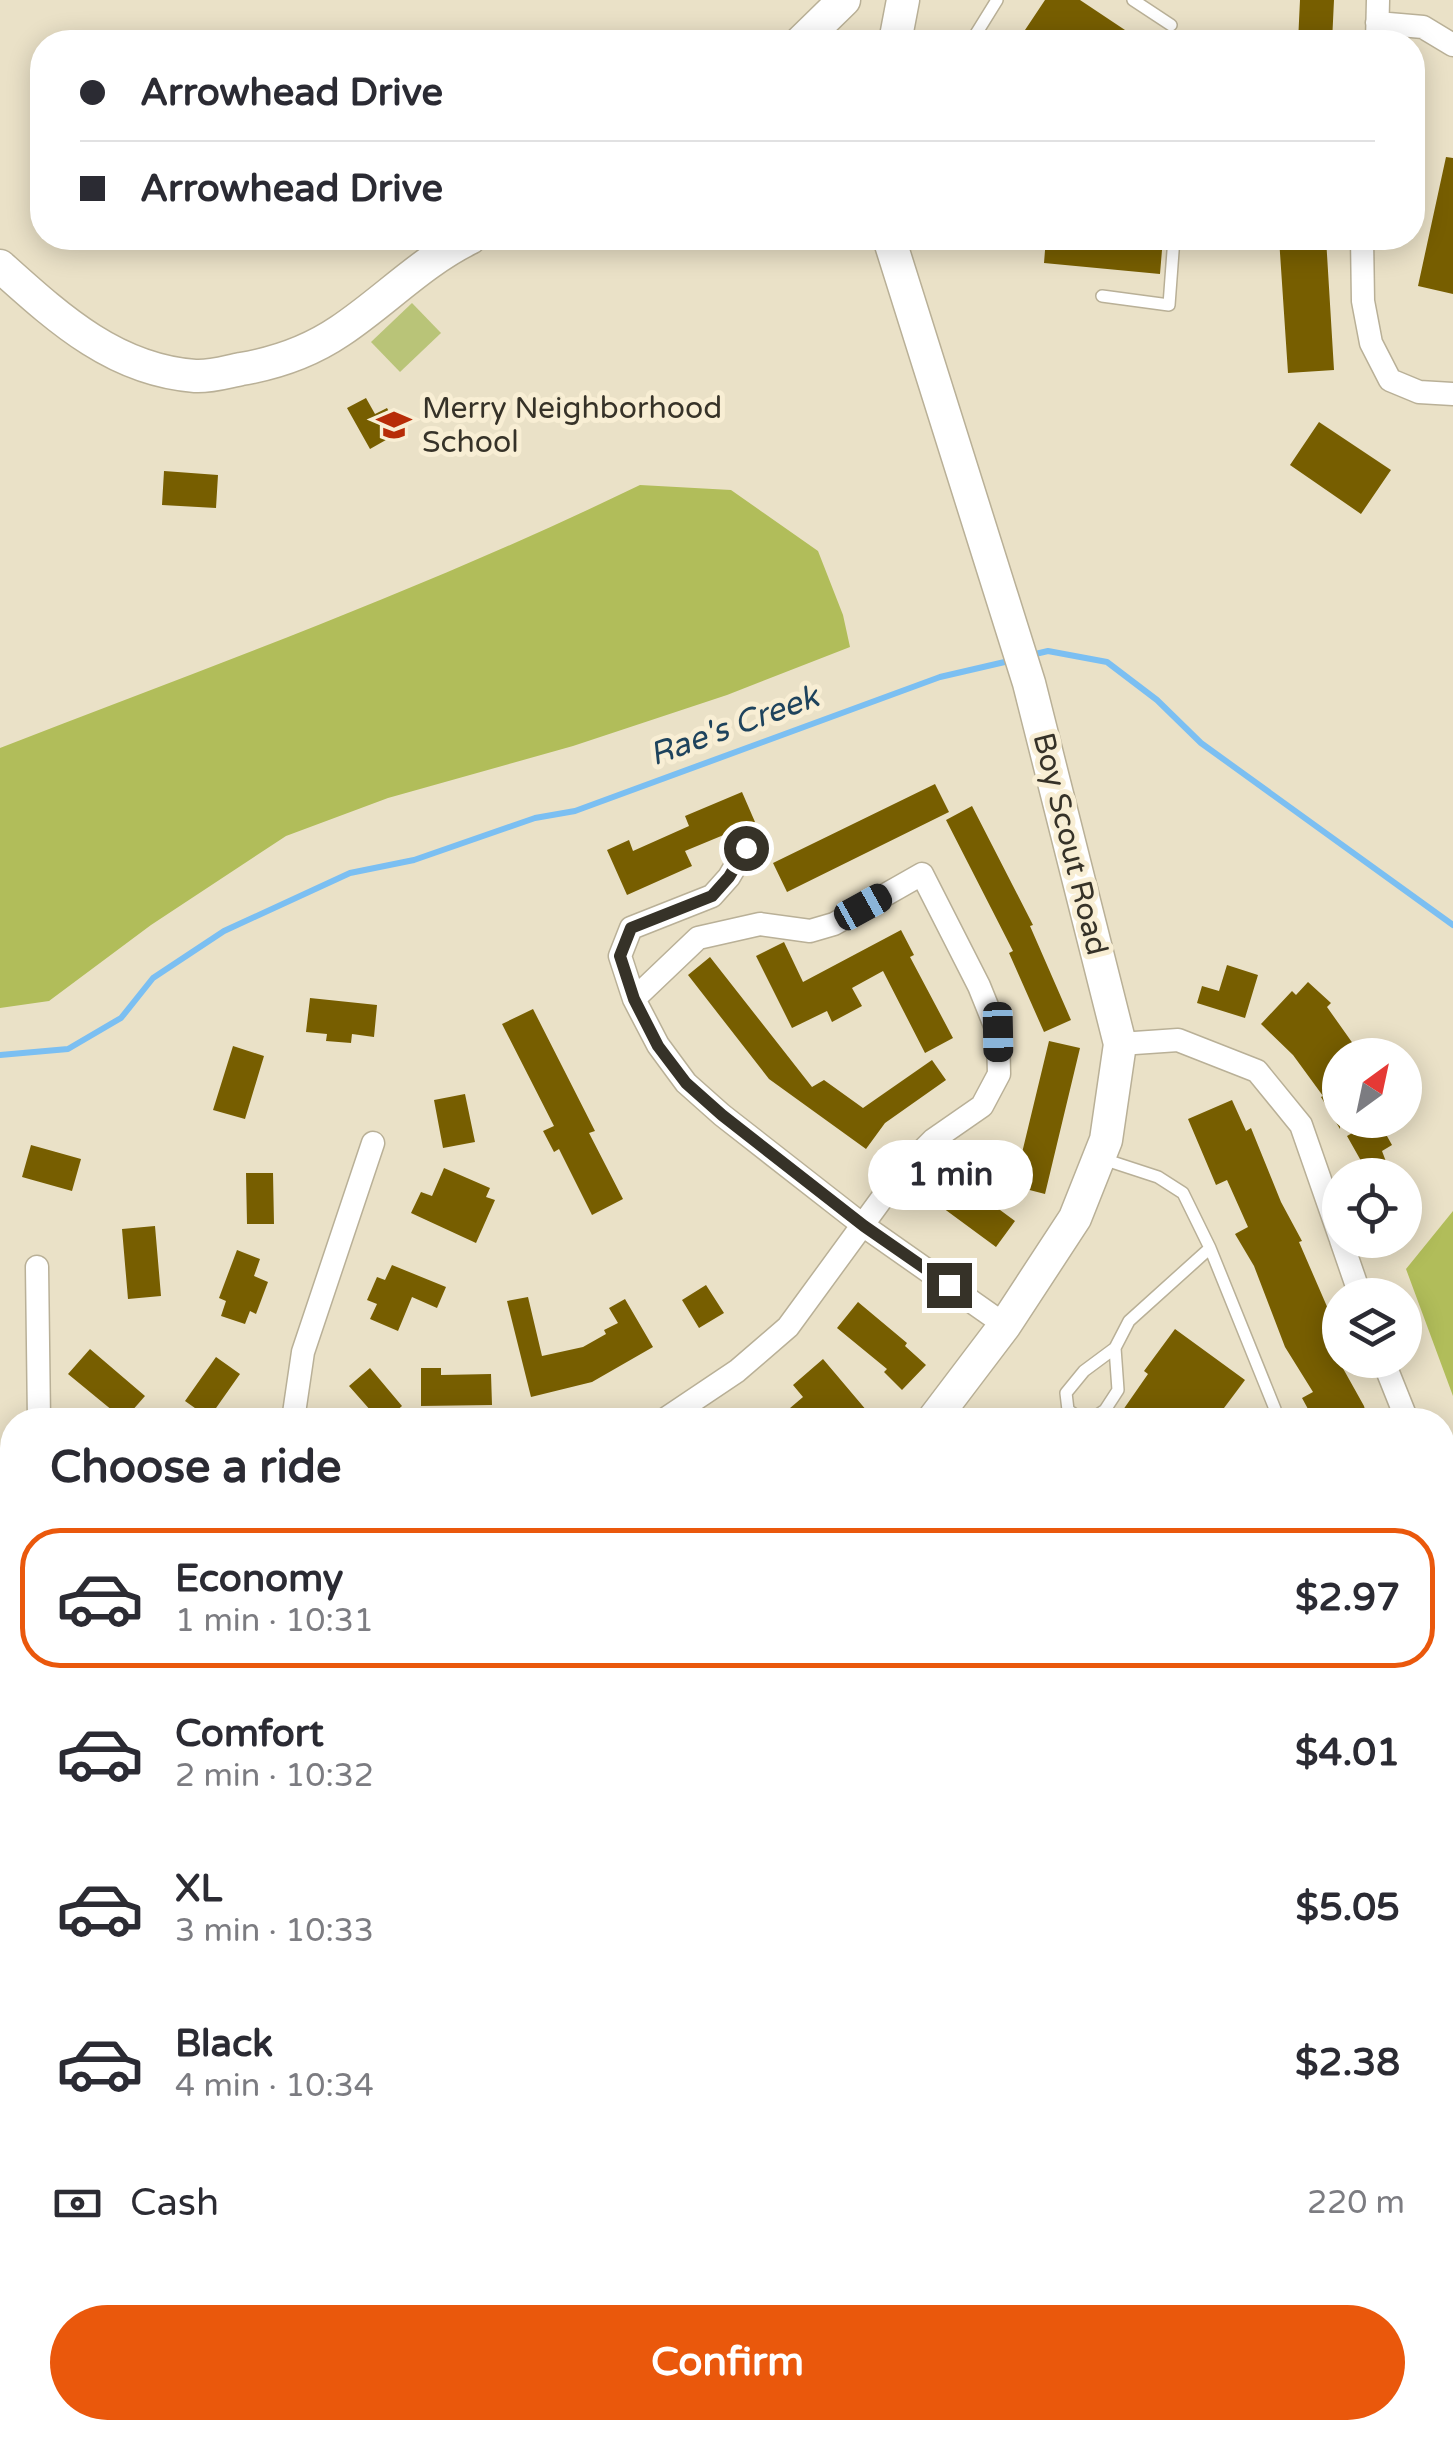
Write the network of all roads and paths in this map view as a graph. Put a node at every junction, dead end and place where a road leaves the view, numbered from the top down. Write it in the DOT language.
graph roads {
  1 [pos="844,0"];
  2 [pos="997,0"];
  3 [pos="1133,0"];
  4 [pos="898,2"];
  5 [pos="1377,22"];
  6 [pos="1171,26"];
  7 [pos="813,30"];
  8 [pos="896,30"];
  9 [pos="978,30"];
  10 [pos="1453,44"];
  11 [pos="451,250"];
  12 [pos="893,250"];
  13 [pos="1173,250"];
  14 [pos="1362,250"];
  15 [pos="3,273"];
  16 [pos="1102,296"];
  17 [pos="1453,394"];
  18 [pos="746,848"];
  19 [pos="634,999"];
  20 [pos="1120,1044"];
  21 [pos="373,1143"];
  22 [pos="1099,1158"];
  23 [pos="1322,1184"];
  24 [pos="864,1226"];
  25 [pos="1210,1248"];
  26 [pos="36,1267"];
  27 [pos="1005,1324"];
  28 [pos="1115,1348"];
  29 [pos="1390,1378"];
  30 [pos="38,1408"];
  31 [pos="296,1408"];
  32 [pos="682,1408"];
  33 [pos="942,1408"];
  34 [pos="1068,1408"];
  35 [pos="1105,1408"];
  36 [pos="1275,1408"];
  37 [pos="1402,1408"];
  1 -- 7 [label="street"];
  2 -- 9 [label="lane"];
  3 -- 6 [label="lane"];
  4 -- 8 [label="street"];
  5 -- 10 [label="street"];
  11 -- 15 [label="street"];
  12 -- 20 [label="street, Boy Scout Road"];
  13 -- 16 [label="lane"];
  14 -- 17 [label="street"];
  18 -- 19 [label="street"];
  19 -- 24 [label="street"];
  19 -- 24 [label="street"];
  20 -- 22 [label="street, Boy Scout Road"];
  20 -- 23 [label="street"];
  21 -- 31 [label="street"];
  22 -- 25 [label="lane"];
  22 -- 27 [label="street, Boy Scout Road"];
  24 -- 27 [label="street"];
  24 -- 32 [label="street"];
  25 -- 28 [label="lane"];
  25 -- 36 [label="lane"];
  26 -- 30 [label="street"];
  27 -- 33 [label="street, Boy Scout Road"];
  28 -- 34 [label="lane"];
  28 -- 35 [label="lane"];
  29 -- 37 [label="street"];
}
